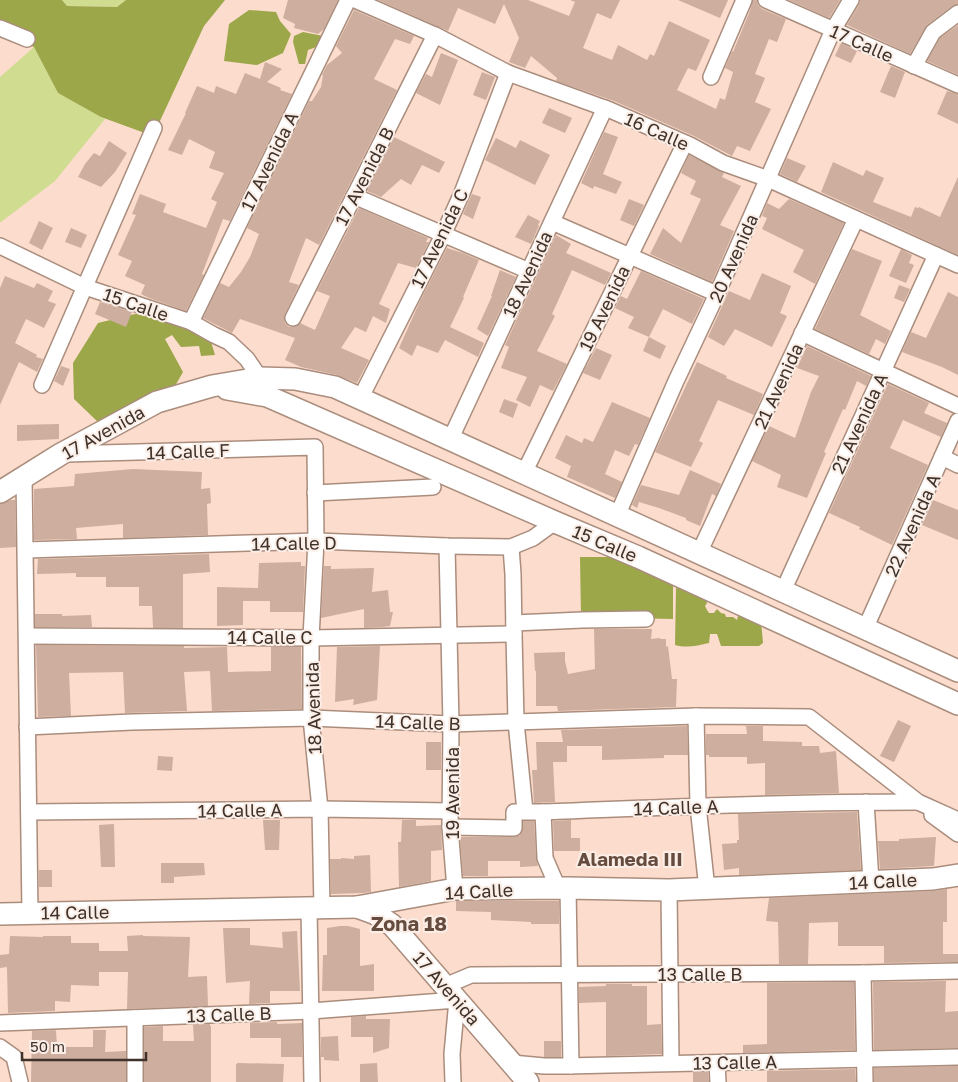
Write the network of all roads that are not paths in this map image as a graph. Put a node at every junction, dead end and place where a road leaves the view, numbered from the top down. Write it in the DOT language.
graph roads {
  1 [pos="348,0"];
  2 [pos="356,0"];
  3 [pos="744,0"];
  4 [pos="766,0"];
  5 [pos="851,0"];
  6 [pos="958,13"];
  7 [pos="0,28"];
  8 [pos="833,30"];
  9 [pos="436,35"];
  10 [pos="27,39"];
  11 [pos="914,66"];
  12 [pos="508,73"];
  13 [pos="711,77"];
  14 [pos="958,85"];
  15 [pos="605,108"];
  16 [pos="154,128"];
  17 [pos="685,143"];
  18 [pos="768,179"];
  19 [pos="354,196"];
  20 [pos="856,219"];
  21 [pos="552,222"];
  22 [pos="443,235"];
  23 [pos="2,251"];
  24 [pos="936,255"];
  25 [pos="630,256"];
  26 [pos="958,266"];
  27 [pos="529,271"];
  28 [pos="85,287"];
  29 [pos="718,294"];
  30 [pos="293,318"];
  31 [pos="191,322"];
  32 [pos="802,333"];
  33 [pos="883,371"];
  34 [pos="42,385"];
  35 [pos="264,387"];
  36 [pos="360,398"];
  37 [pos="958,406"];
  38 [pos="958,421"];
  39 [pos="450,440"];
  40 [pos="315,448"];
  41 [pos="62,454"];
  42 [pos="942,457"];
  43 [pos="958,465"];
  44 [pos="524,473"];
  45 [pos="24,477"];
  46 [pos="432,487"];
  47 [pos="0,492"];
  48 [pos="315,493"];
  49 [pos="617,516"];
  50 [pos="555,522"];
  51 [pos="316,541"];
  52 [pos="447,546"];
  53 [pos="511,547"];
  54 [pos="26,550"];
  55 [pos="699,553"];
  56 [pos="783,591"];
  57 [pos="646,619"];
  58 [pos="514,628"];
  59 [pos="865,629"];
  60 [pos="449,634"];
  61 [pos="27,636"];
  62 [pos="310,638"];
  63 [pos="957,669"];
  64 [pos="958,704"];
  65 [pos="696,716"];
  66 [pos="809,717"];
  67 [pos="310,718"];
  68 [pos="516,722"];
  69 [pos="451,724"];
  70 [pos="28,727"];
  71 [pos="866,802"];
  72 [pos="918,802"];
  73 [pos="698,806"];
  74 [pos="320,809"];
  75 [pos="451,810"];
  76 [pos="525,811"];
  77 [pos="29,812"];
  78 [pos="542,812"];
  79 [pos="958,820"];
  80 [pos="450,827"];
  81 [pos="958,834"];
  82 [pos="958,875"];
  83 [pos="870,881"];
  84 [pos="563,888"];
  85 [pos="455,889"];
  86 [pos="706,889"];
  87 [pos="669,890"];
  88 [pos="357,907"];
  89 [pos="315,908"];
  90 [pos="30,913"];
  91 [pos="0,914"];
  92 [pos="958,971"];
  93 [pos="863,973"];
  94 [pos="671,974"];
  95 [pos="569,975"];
  96 [pos="451,993"];
  97 [pos="311,1011"];
  98 [pos="134,1018"];
  99 [pos="0,1023"];
  100 [pos="0,1047"];
  101 [pos="958,1057"];
  102 [pos="864,1060"];
  103 [pos="717,1062"];
  104 [pos="512,1063"];
  105 [pos="671,1063"];
  106 [pos="571,1066"];
  107 [pos="20,1082"];
  108 [pos="135,1082"];
  109 [pos="312,1082"];
  110 [pos="453,1082"];
  111 [pos="528,1082"];
  112 [pos="718,1082"];
  113 [pos="865,1082"];
  1 -- 31 [label="street, 17 Avenida A"];
  2 -- 9 [label="street, 16 Calle"];
  3 -- 13 [label="street"];
  4 -- 8 [label="street, 17 Calle"];
  5 -- 8 [label="street, 20 Avenida"];
  6 -- 11 [label="street"];
  7 -- 10 [label="street"];
  8 -- 11 [label="street, 17 Calle"];
  8 -- 18 [label="street, 20 Avenida"];
  9 -- 12 [label="street, 16 Calle"];
  9 -- 19 [label="street, 17 Avenida B"];
  11 -- 14 [label="street, 17 Calle"];
  12 -- 15 [label="street, 16 Calle"];
  12 -- 22 [label="street, 17 Avenida C"];
  15 -- 17 [label="street, 16 Calle"];
  15 -- 21 [label="street, 18 Avenida"];
  16 -- 28 [label="street"];
  17 -- 18 [label="street, 16 Calle"];
  17 -- 25 [label="street, 19 Avenida"];
  18 -- 20 [label="street, 16 Calle"];
  18 -- 29 [label="street, 20 Avenida"];
  19 -- 22 [label="street"];
  19 -- 30 [label="street, 17 Avenida B"];
  20 -- 24 [label="street, 16 Calle"];
  20 -- 32 [label="street, 21 Avenida"];
  21 -- 25 [label="street"];
  21 -- 27 [label="street, 18 Avenida"];
  22 -- 27 [label="street"];
  22 -- 36 [label="street, 17 Avenida C"];
  23 -- 28 [label="street, 15 Calle"];
  24 -- 26 [label="street, 16 Calle"];
  24 -- 33 [label="street, 21 Avenida A"];
  25 -- 29 [label="street"];
  25 -- 44 [label="street, 19 Avenida"];
  27 -- 39 [label="street, 18 Avenida"];
  28 -- 31 [label="street, 15 Calle"];
  28 -- 34 [label="street"];
  29 -- 49 [label="street, 20 Avenida"];
  31 -- 35 [label="street, 15 Calle"];
  32 -- 33 [label="street"];
  32 -- 55 [label="street, 21 Avenida"];
  33 -- 37 [label="street"];
  33 -- 56 [label="street, 21 Avenida A"];
  35 -- 36 [label="street, 15 Calle"];
  35 -- 41 [label="street, 17 Avenida"];
  35 -- 50 [label="street, 15 Calle"];
  36 -- 39 [label="street, 15 Calle"];
  38 -- 42 [label="street, 22 Avenida A"];
  39 -- 44 [label="street, 15 Calle"];
  40 -- 41 [label="street, 14 Calle F"];
  40 -- 48 [label="street, 18 Avenida"];
  41 -- 45 [label="street, 17 Avenida"];
  42 -- 43 [label="street"];
  42 -- 59 [label="street, 22 Avenida A"];
  44 -- 49 [label="street, 15 Calle"];
  45 -- 47 [label="street, 17 Avenida"];
  45 -- 54 [label="street"];
  46 -- 48 [label="street"];
  48 -- 51 [label="street, 18 Avenida"];
  49 -- 55 [label="street, 15 Calle"];
  50 -- 53 [label="street, 14 Calle D"];
  50 -- 64 [label="street, 15 Calle"];
  51 -- 52 [label="street, 14 Calle D"];
  51 -- 54 [label="street, 14 Calle D"];
  51 -- 62 [label="street, 18 Avenida"];
  52 -- 53 [label="street, 14 Calle D"];
  52 -- 60 [label="street, 19 Avenida"];
  53 -- 58 [label="street"];
  54 -- 61 [label="street"];
  55 -- 56 [label="street, 15 Calle"];
  56 -- 59 [label="street, 15 Calle"];
  57 -- 58 [label="street, 14 Calle C"];
  58 -- 60 [label="street, 14 Calle C"];
  58 -- 68 [label="street"];
  59 -- 63 [label="street, 15 Calle"];
  60 -- 62 [label="street, 14 Calle C"];
  60 -- 69 [label="street, 19 Avenida"];
  61 -- 62 [label="street, 14 Calle C"];
  61 -- 70 [label="street"];
  62 -- 67 [label="street, 18 Avenida"];
  65 -- 66 [label="street, 14 Calle B"];
  65 -- 68 [label="street, 14 Calle B"];
  65 -- 73 [label="street"];
  66 -- 72 [label="street, 14 Calle A"];
  67 -- 69 [label="street, 14 Calle B"];
  67 -- 70 [label="street, 14 Calle B"];
  67 -- 74 [label="street, 18 Avenida"];
  68 -- 69 [label="street, 14 Calle B"];
  68 -- 76 [label="street"];
  69 -- 75 [label="street, 19 Avenida"];
  70 -- 77 [label="street"];
  71 -- 72 [label="street, 14 Calle A"];
  71 -- 73 [label="street, 14 Calle A"];
  71 -- 83 [label="street"];
  72 -- 79 [label="street, 14 Calle A"];
  72 -- 81 [label="street"];
  73 -- 78 [label="street, 14 Calle A"];
  73 -- 86 [label="street"];
  74 -- 75 [label="street, 14 Calle A"];
  74 -- 77 [label="street, 14 Calle A"];
  74 -- 89 [label="street, 18 Avenida"];
  75 -- 80 [label="street, 19 Avenida"];
  76 -- 78 [label="street, 14 Calle A"];
  76 -- 80 [label="street"];
  77 -- 90 [label="street"];
  78 -- 84 [label="street"];
  80 -- 85 [label="street, 19 Avenida"];
  82 -- 83 [label="street, 14 Calle"];
  83 -- 86 [label="street, 14 Calle"];
  84 -- 85 [label="street, 14 Calle"];
  84 -- 87 [label="street, 14 Calle"];
  84 -- 95 [label="street"];
  85 -- 88 [label="street, 14 Calle"];
  86 -- 87 [label="street, 14 Calle"];
  87 -- 94 [label="street"];
  88 -- 89 [label="street, 14 Calle"];
  88 -- 96 [label="street, 17 Avenida"];
  89 -- 90 [label="street, 14 Calle"];
  89 -- 97 [label="street, 18 Avenida"];
  90 -- 91 [label="street, 14 Calle"];
  92 -- 93 [label="street, 13 Calle B"];
  93 -- 94 [label="street, 13 Calle B"];
  93 -- 102 [label="street"];
  94 -- 95 [label="street, 13 Calle B"];
  94 -- 105 [label="street"];
  95 -- 96 [label="street, 13 Calle B"];
  95 -- 106 [label="street"];
  96 -- 97 [label="street, 13 Calle B"];
  96 -- 104 [label="street, 17 Avenida"];
  96 -- 110 [label="street"];
  97 -- 98 [label="street, 13 Calle B"];
  97 -- 109 [label="street, 18 Avenida"];
  98 -- 99 [label="street, 13 Calle B"];
  98 -- 108 [label="street"];
  100 -- 107 [label="street"];
  101 -- 102 [label="street, 13 Calle A"];
  102 -- 103 [label="street, 13 Calle A"];
  102 -- 113 [label="street"];
  103 -- 105 [label="street, 13 Calle A"];
  103 -- 112 [label="street"];
  104 -- 106 [label="street, 13 Calle A"];
  104 -- 111 [label="street, 17 Avenida"];
  105 -- 106 [label="street, 13 Calle A"];
}
